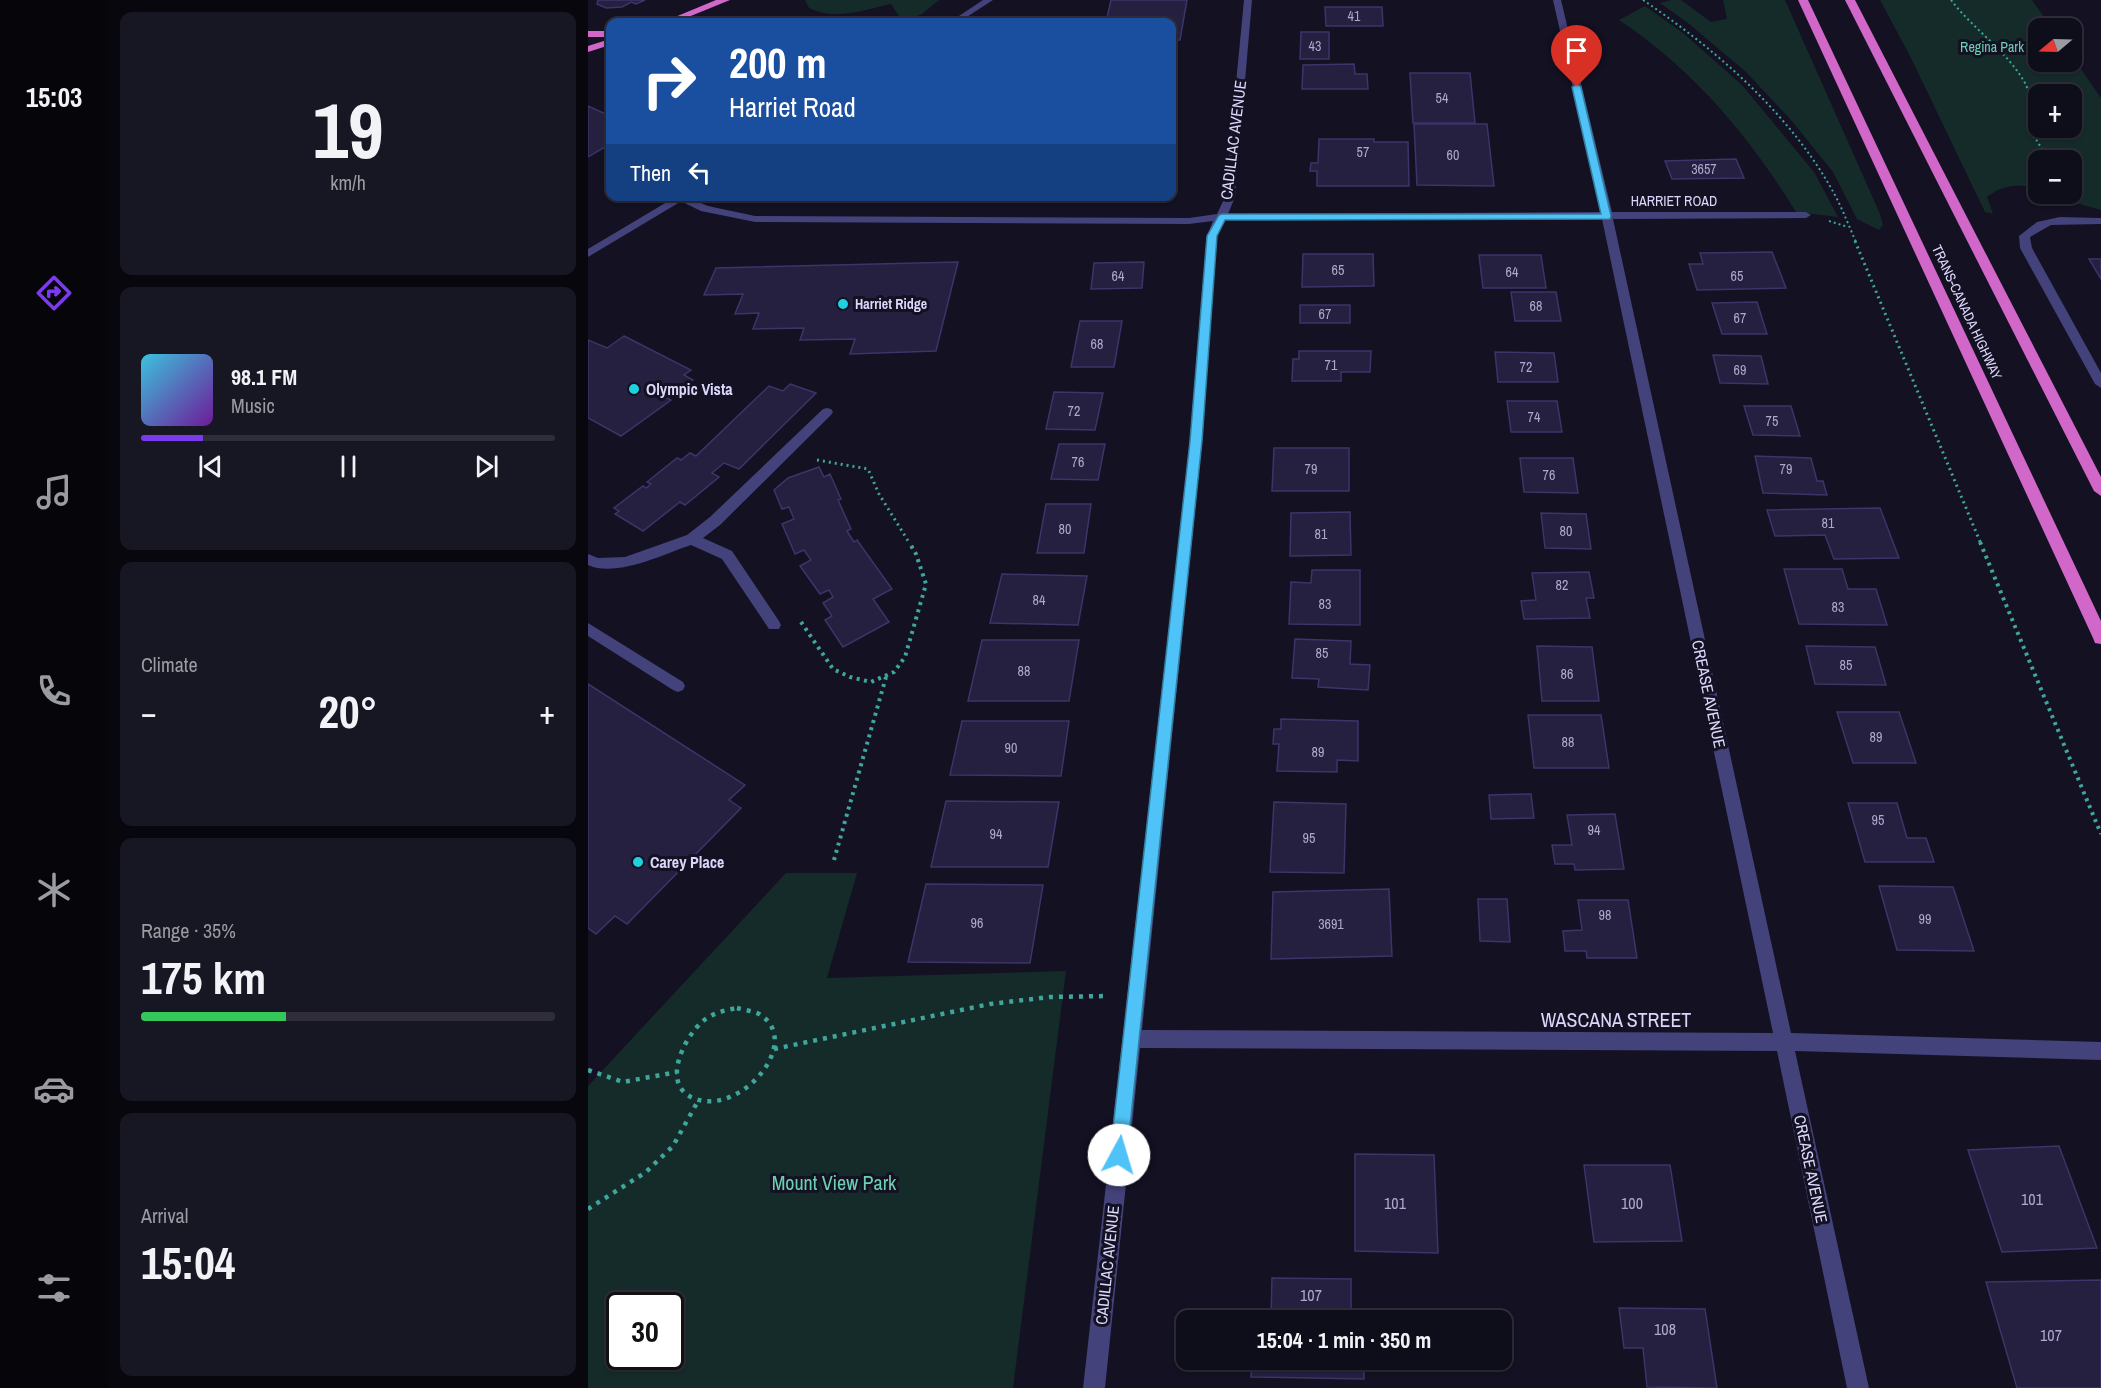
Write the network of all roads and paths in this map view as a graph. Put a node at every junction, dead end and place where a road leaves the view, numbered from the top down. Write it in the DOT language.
graph roads {
  1 [pos="725,0"];
  2 [pos="989,0"];
  3 [pos="1248,0"];
  4 [pos="1557,0"];
  5 [pos="1643,0"];
  6 [pos="1803,0"];
  7 [pos="1850,0"];
  8 [pos="1951,0"];
  9 [pos="678,18"];
  10 [pos="960,18"];
  11 [pos="588,34"];
  12 [pos="606,34"];
  13 [pos="606,43"];
  14 [pos="588,49"];
  15 [pos="2045,150"];
  16 [pos="678,201"];
  17 [pos="689,201"];
  18 [pos="1806,215"];
  19 [pos="1606,216"];
  20 [pos="1222,217"];
  21 [pos="2101,221"];
  22 [pos="588,254"];
  23 [pos="2101,384"];
  24 [pos="827,412"];
  25 [pos="793,446"];
  26 [pos="2101,490"];
  27 [pos="692,539"];
  28 [pos="588,559"];
  29 [pos="774,625"];
  30 [pos="588,629"];
  31 [pos="2101,638"];
  32 [pos="886,677"];
  33 [pos="678,686"];
  34 [pos="2101,834"];
  35 [pos="834,860"];
  36 [pos="1082,995"];
  37 [pos="1131,1039"];
  38 [pos="1783,1042"];
  39 [pos="774,1049"];
  40 [pos="2101,1051"];
  41 [pos="588,1070"];
  42 [pos="676,1072"];
  43 [pos="698,1101"];
  44 [pos="588,1209"];
  45 [pos="1094,1388"];
  46 [pos="1858,1388"];
  1 -- 9 [label="highway"];
  2 -- 10 [label="street"];
  3 -- 20 [label="street, CADILLAC AVENUE"];
  4 -- 19 [label="street, CREASE AVENUE"];
  5 -- 34 [label="path"];
  6 -- 31 [label="highway, TRANS-CANADA HIGHWAY"];
  7 -- 26 [label="highway"];
  8 -- 15 [label="path"];
  11 -- 12 [label="highway"];
  13 -- 14 [label="highway"];
  16 -- 22 [label="street"];
  17 -- 20 [label="street, HARRIET ROAD"];
  18 -- 19 [label="street, HARRIET ROAD"];
  19 -- 20 [label="street, HARRIET ROAD"];
  19 -- 38 [label="street, CREASE AVENUE"];
  20 -- 37 [label="street, CADILLAC AVENUE"];
  21 -- 23 [label="street"];
  24 -- 25 [label="street"];
  25 -- 27 [label="street"];
  25 -- 32 [label="path"];
  27 -- 28 [label="street"];
  27 -- 29 [label="street"];
  29 -- 32 [label="path"];
  30 -- 33 [label="street"];
  32 -- 35 [label="path"];
  36 -- 39 [label="path"];
  37 -- 38 [label="street, WASCANA STREET"];
  37 -- 45 [label="street, CADILLAC AVENUE"];
  38 -- 40 [label="street, WASCANA STREET"];
  38 -- 46 [label="street, CREASE AVENUE"];
  39 -- 42 [label="path"];
  39 -- 43 [label="path"];
  41 -- 42 [label="path"];
  42 -- 43 [label="path"];
  43 -- 44 [label="path"];
}
